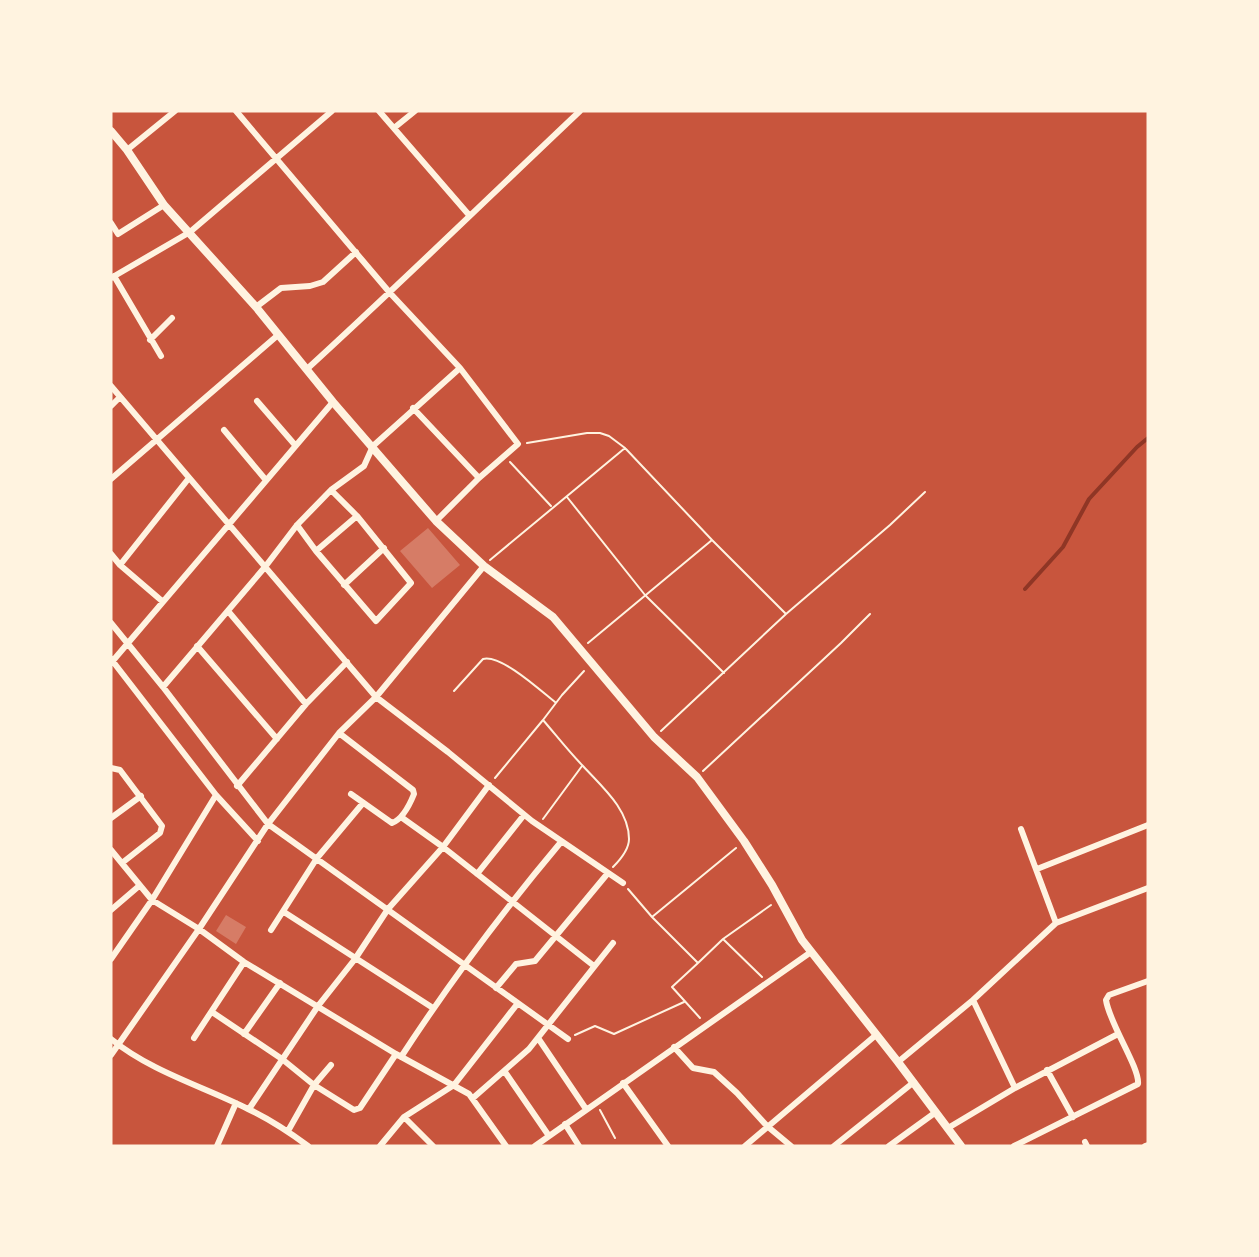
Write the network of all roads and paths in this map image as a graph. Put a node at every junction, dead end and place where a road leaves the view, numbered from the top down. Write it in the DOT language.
graph roads {
  1 [pos="175,111"];
  2 [pos="236,111"];
  3 [pos="332,111"];
  4 [pos="379,111"];
  5 [pos="415,111"];
  6 [pos="580,111"];
  7 [pos="394,128"];
  8 [pos="111,130"];
  9 [pos="127,150"];
  10 [pos="276,160"];
  11 [pos="164,205"];
  12 [pos="469,215"];
  13 [pos="111,223"];
  14 [pos="190,232"];
  15 [pos="356,252"];
  16 [pos="113,277"];
  17 [pos="390,293"];
  18 [pos="256,307"];
  19 [pos="172,318"];
  20 [pos="278,335"];
  21 [pos="150,340"];
  22 [pos="161,356"];
  23 [pos="460,368"];
  24 [pos="307,369"];
  25 [pos="111,386"];
  26 [pos="120,397"];
  27 [pos="257,401"];
  28 [pos="333,402"];
  29 [pos="111,406"];
  30 [pos="413,408"];
  31 [pos="224,430"];
  32 [pos="158,439"];
  33 [pos="518,444"];
  34 [pos="295,446"];
  35 [pos="373,446"];
  36 [pos="626,447"];
  37 [pos="504,456"];
  38 [pos="189,477"];
  39 [pos="479,477"];
  40 [pos="111,479"];
  41 [pos="265,479"];
  42 [pos="331,490"];
  43 [pos="925,492"];
  44 [pos="567,497"];
  45 [pos="552,507"];
  46 [pos="357,516"];
  47 [pos="436,521"];
  48 [pos="228,523"];
  49 [pos="297,525"];
  50 [pos="712,540"];
  51 [pos="384,548"];
  52 [pos="316,551"];
  53 [pos="111,554"];
  54 [pos="120,565"];
  55 [pos="484,566"];
  56 [pos="265,567"];
  57 [pos="344,585"];
  58 [pos="645,594"];
  59 [pos="162,601"];
  60 [pos="228,611"];
  61 [pos="786,614"];
  62 [pos="870,614"];
  63 [pos="111,622"];
  64 [pos="129,643"];
  65 [pos="197,646"];
  66 [pos="581,649"];
  67 [pos="112,661"];
  68 [pos="347,662"];
  69 [pos="592,662"];
  70 [pos="724,673"];
  71 [pos="164,687"];
  72 [pos="454,691"];
  73 [pos="376,697"];
  74 [pos="556,703"];
  75 [pos="306,704"];
  76 [pos="543,720"];
  77 [pos="339,733"];
  78 [pos="654,737"];
  79 [pos="277,739"];
  80 [pos="582,766"];
  81 [pos="111,768"];
  82 [pos="697,777"];
  83 [pos="489,785"];
  84 [pos="237,786"];
  85 [pos="351,794"];
  86 [pos="216,795"];
  87 [pos="141,796"];
  88 [pos="363,802"];
  89 [pos="524,815"];
  90 [pos="401,817"];
  91 [pos="111,818"];
  92 [pos="268,824"];
  93 [pos="538,825"];
  94 [pos="1148,825"];
  95 [pos="1021,829"];
  96 [pos="258,841"];
  97 [pos="744,841"];
  98 [pos="561,842"];
  99 [pos="443,847"];
  100 [pos="112,852"];
  101 [pos="317,858"];
  102 [pos="122,863"];
  103 [pos="1037,869"];
  104 [pos="608,873"];
  105 [pos="477,874"];
  106 [pos="623,883"];
  107 [pos="139,886"];
  108 [pos="1148,888"];
  109 [pos="779,899"];
  110 [pos="152,900"];
  111 [pos="511,902"];
  112 [pos="388,909"];
  113 [pos="111,910"];
  114 [pos="284,912"];
  115 [pos="652,917"];
  116 [pos="1056,922"];
  117 [pos="199,929"];
  118 [pos="271,930"];
  119 [pos="556,937"];
  120 [pos="723,939"];
  121 [pos="613,943"];
  122 [pos="811,952"];
  123 [pos="111,959"];
  124 [pos="355,959"];
  125 [pos="244,962"];
  126 [pos="464,963"];
  127 [pos="698,963"];
  128 [pos="594,966"];
  129 [pos="1148,981"];
  130 [pos="768,982"];
  131 [pos="280,983"];
  132 [pos="496,988"];
  133 [pos="973,1000"];
  134 [pos="684,1002"];
  135 [pos="518,1004"];
  136 [pos="318,1006"];
  137 [pos="433,1008"];
  138 [pos="212,1012"];
  139 [pos="706,1024"];
  140 [pos="548,1025"];
  141 [pos="244,1034"];
  142 [pos="1118,1034"];
  143 [pos="876,1035"];
  144 [pos="194,1038"];
  145 [pos="538,1038"];
  146 [pos="568,1038"];
  147 [pos="111,1040"];
  148 [pos="117,1045"];
  149 [pos="674,1047"];
  150 [pos="111,1055"];
  151 [pos="398,1056"];
  152 [pos="282,1059"];
  153 [pos="898,1062"];
  154 [pos="331,1065"];
  155 [pos="1047,1070"];
  156 [pos="505,1072"];
  157 [pos="914,1082"];
  158 [pos="623,1083"];
  159 [pos="314,1085"];
  160 [pos="454,1085"];
  161 [pos="1015,1088"];
  162 [pos="473,1098"];
  163 [pos="596,1102"];
  164 [pos="236,1103"];
  165 [pos="249,1109"];
  166 [pos="586,1109"];
  167 [pos="936,1112"];
  168 [pos="404,1117"];
  169 [pos="1073,1117"];
  170 [pos="565,1125"];
  171 [pos="768,1126"];
  172 [pos="948,1128"];
  173 [pos="288,1131"];
  174 [pos="549,1136"];
  175 [pos="615,1138"];
  176 [pos="217,1146"];
  177 [pos="308,1146"];
  178 [pos="381,1146"];
  179 [pos="433,1146"];
  180 [pos="506,1146"];
  181 [pos="535,1146"];
  182 [pos="579,1146"];
  183 [pos="668,1146"];
  184 [pos="745,1146"];
  185 [pos="791,1146"];
  186 [pos="834,1146"];
  187 [pos="890,1146"];
  188 [pos="961,1146"];
  189 [pos="1014,1146"];
  1 -- 9 [label="street"];
  2 -- 10 [label="street"];
  3 -- 10 [label="street"];
  4 -- 7 [label="street"];
  5 -- 7 [label="street"];
  6 -- 12 [label="street"];
  7 -- 12 [label="street"];
  8 -- 9 [label="street"];
  9 -- 11 [label="street"];
  10 -- 14 [label="street"];
  10 -- 15 [label="street"];
  11 -- 13 [label="street"];
  11 -- 14 [label="street"];
  12 -- 17 [label="street"];
  14 -- 16 [label="street"];
  14 -- 18 [label="street"];
  15 -- 17 [label="street"];
  15 -- 18 [label="street"];
  16 -- 21 [label="street"];
  17 -- 23 [label="street"];
  17 -- 24 [label="street"];
  18 -- 20 [label="street"];
  19 -- 21 [label="street"];
  20 -- 24 [label="street"];
  20 -- 32 [label="street"];
  21 -- 22 [label="street"];
  23 -- 30 [label="street"];
  23 -- 33 [label="street"];
  24 -- 28 [label="street"];
  25 -- 26 [label="street"];
  26 -- 29 [label="street"];
  26 -- 32 [label="street"];
  27 -- 34 [label="street"];
  28 -- 34 [label="street"];
  28 -- 35 [label="street"];
  30 -- 35 [label="street"];
  30 -- 39 [label="street"];
  31 -- 41 [label="street"];
  32 -- 38 [label="street"];
  32 -- 40 [label="street"];
  33 -- 36 [label="path"];
  33 -- 37 [label="street"];
  34 -- 41 [label="street"];
  35 -- 42 [label="street"];
  35 -- 47 [label="street"];
  36 -- 44 [label="path"];
  36 -- 50 [label="path"];
  37 -- 39 [label="street"];
  37 -- 45 [label="path"];
  38 -- 48 [label="street"];
  38 -- 54 [label="street"];
  39 -- 47 [label="street"];
  41 -- 48 [label="street"];
  42 -- 46 [label="street"];
  42 -- 49 [label="street"];
  43 -- 61 [label="path"];
  44 -- 45 [label="path"];
  44 -- 58 [label="path"];
  45 -- 55 [label="path"];
  46 -- 51 [label="street"];
  46 -- 52 [label="street"];
  47 -- 55 [label="street"];
  48 -- 56 [label="street"];
  48 -- 59 [label="street"];
  49 -- 52 [label="street"];
  49 -- 56 [label="street"];
  50 -- 58 [label="path"];
  50 -- 61 [label="path"];
  51 -- 57 [label="street"];
  51 -- 57 [label="street"];
  52 -- 57 [label="street"];
  53 -- 54 [label="street"];
  54 -- 59 [label="street"];
  55 -- 66 [label="street"];
  55 -- 73 [label="street"];
  56 -- 60 [label="street"];
  56 -- 68 [label="street"];
  58 -- 66 [label="path"];
  58 -- 70 [label="path"];
  59 -- 64 [label="street"];
  60 -- 65 [label="street"];
  60 -- 75 [label="street"];
  61 -- 70 [label="path"];
  62 -- 82 [label="path"];
  63 -- 64 [label="street"];
  64 -- 67 [label="street"];
  64 -- 71 [label="street"];
  65 -- 71 [label="street"];
  65 -- 79 [label="street"];
  66 -- 69 [label="street"];
  67 -- 86 [label="street"];
  68 -- 73 [label="street"];
  68 -- 75 [label="street"];
  69 -- 74 [label="path"];
  69 -- 78 [label="street"];
  70 -- 78 [label="path"];
  71 -- 84 [label="street"];
  72 -- 74 [label="path"];
  73 -- 77 [label="street"];
  73 -- 83 [label="street"];
  74 -- 76 [label="path"];
  75 -- 79 [label="street"];
  76 -- 80 [label="path"];
  76 -- 83 [label="path"];
  77 -- 90 [label="street"];
  77 -- 92 [label="street"];
  78 -- 82 [label="street"];
  79 -- 84 [label="street"];
  80 -- 93 [label="path"];
  80 -- 104 [label="path"];
  81 -- 87 [label="street"];
  82 -- 97 [label="street"];
  83 -- 89 [label="street"];
  83 -- 99 [label="street"];
  84 -- 92 [label="street"];
  85 -- 88 [label="street"];
  86 -- 96 [label="street"];
  86 -- 110 [label="street"];
  87 -- 91 [label="street"];
  87 -- 102 [label="street"];
  88 -- 90 [label="street"];
  88 -- 101 [label="street"];
  89 -- 93 [label="street"];
  89 -- 105 [label="street"];
  90 -- 99 [label="street"];
  92 -- 96 [label="street"];
  92 -- 101 [label="street"];
  93 -- 98 [label="street"];
  94 -- 103 [label="street"];
  95 -- 103 [label="street"];
  96 -- 117 [label="street"];
  97 -- 109 [label="street"];
  97 -- 115 [label="path"];
  98 -- 104 [label="street"];
  98 -- 111 [label="street"];
  99 -- 105 [label="street"];
  99 -- 112 [label="street"];
  100 -- 102 [label="street"];
  101 -- 112 [label="street"];
  101 -- 114 [label="street"];
  102 -- 107 [label="street"];
  103 -- 116 [label="street"];
  104 -- 106 [label="street"];
  104 -- 119 [label="street"];
  105 -- 111 [label="street"];
  106 -- 115 [label="path"];
  107 -- 110 [label="street"];
  107 -- 113 [label="street"];
  108 -- 116 [label="street"];
  109 -- 120 [label="path"];
  109 -- 122 [label="street"];
  110 -- 117 [label="street"];
  110 -- 123 [label="street"];
  111 -- 119 [label="street"];
  111 -- 126 [label="street"];
  112 -- 124 [label="street"];
  112 -- 126 [label="street"];
  114 -- 118 [label="street"];
  114 -- 124 [label="street"];
  115 -- 127 [label="path"];
  116 -- 133 [label="street"];
  117 -- 125 [label="street"];
  117 -- 148 [label="street"];
  119 -- 128 [label="street"];
  119 -- 132 [label="street"];
  120 -- 127 [label="path"];
  120 -- 130 [label="path"];
  121 -- 128 [label="street"];
  122 -- 130 [label="street"];
  122 -- 143 [label="street"];
  124 -- 136 [label="street"];
  124 -- 137 [label="street"];
  125 -- 131 [label="street"];
  125 -- 138 [label="street"];
  126 -- 132 [label="street"];
  126 -- 137 [label="street"];
  127 -- 134 [label="path"];
  128 -- 140 [label="street"];
  129 -- 142 [label="street"];
  130 -- 139 [label="street"];
  131 -- 136 [label="street"];
  131 -- 141 [label="street"];
  132 -- 135 [label="street"];
  133 -- 153 [label="street"];
  133 -- 161 [label="street"];
  134 -- 139 [label="path"];
  134 -- 146 [label="path"];
  135 -- 140 [label="street"];
  135 -- 160 [label="street"];
  136 -- 151 [label="street"];
  136 -- 152 [label="street"];
  137 -- 151 [label="street"];
  138 -- 141 [label="street"];
  138 -- 144 [label="street"];
  139 -- 149 [label="street"];
  140 -- 145 [label="street"];
  140 -- 146 [label="street"];
  141 -- 152 [label="street"];
  142 -- 155 [label="street"];
  142 -- 169 [label="street"];
  143 -- 153 [label="street"];
  143 -- 171 [label="street"];
  145 -- 156 [label="street"];
  145 -- 166 [label="street"];
  147 -- 148 [label="street"];
  148 -- 150 [label="street"];
  148 -- 164 [label="street"];
  149 -- 158 [label="street"];
  149 -- 171 [label="street"];
  151 -- 159 [label="street"];
  151 -- 160 [label="street"];
  152 -- 159 [label="street"];
  152 -- 165 [label="street"];
  153 -- 157 [label="street"];
  154 -- 159 [label="street"];
  155 -- 161 [label="street"];
  155 -- 169 [label="street"];
  156 -- 162 [label="street"];
  156 -- 174 [label="street"];
  157 -- 167 [label="street"];
  157 -- 186 [label="street"];
  158 -- 163 [label="street"];
  158 -- 183 [label="street"];
  159 -- 173 [label="street"];
  160 -- 162 [label="street"];
  160 -- 168 [label="street"];
  161 -- 172 [label="street"];
  162 -- 180 [label="street"];
  163 -- 166 [label="street"];
  163 -- 175 [label="path"];
  164 -- 165 [label="street"];
  164 -- 176 [label="street"];
  165 -- 173 [label="street"];
  166 -- 170 [label="street"];
  167 -- 172 [label="street"];
  167 -- 187 [label="street"];
  168 -- 178 [label="street"];
  168 -- 179 [label="street"];
  169 -- 189 [label="street"];
  170 -- 174 [label="street"];
  170 -- 182 [label="street"];
  171 -- 184 [label="street"];
  171 -- 185 [label="street"];
  172 -- 188 [label="street"];
  173 -- 177 [label="street"];
  174 -- 181 [label="street"];
}
